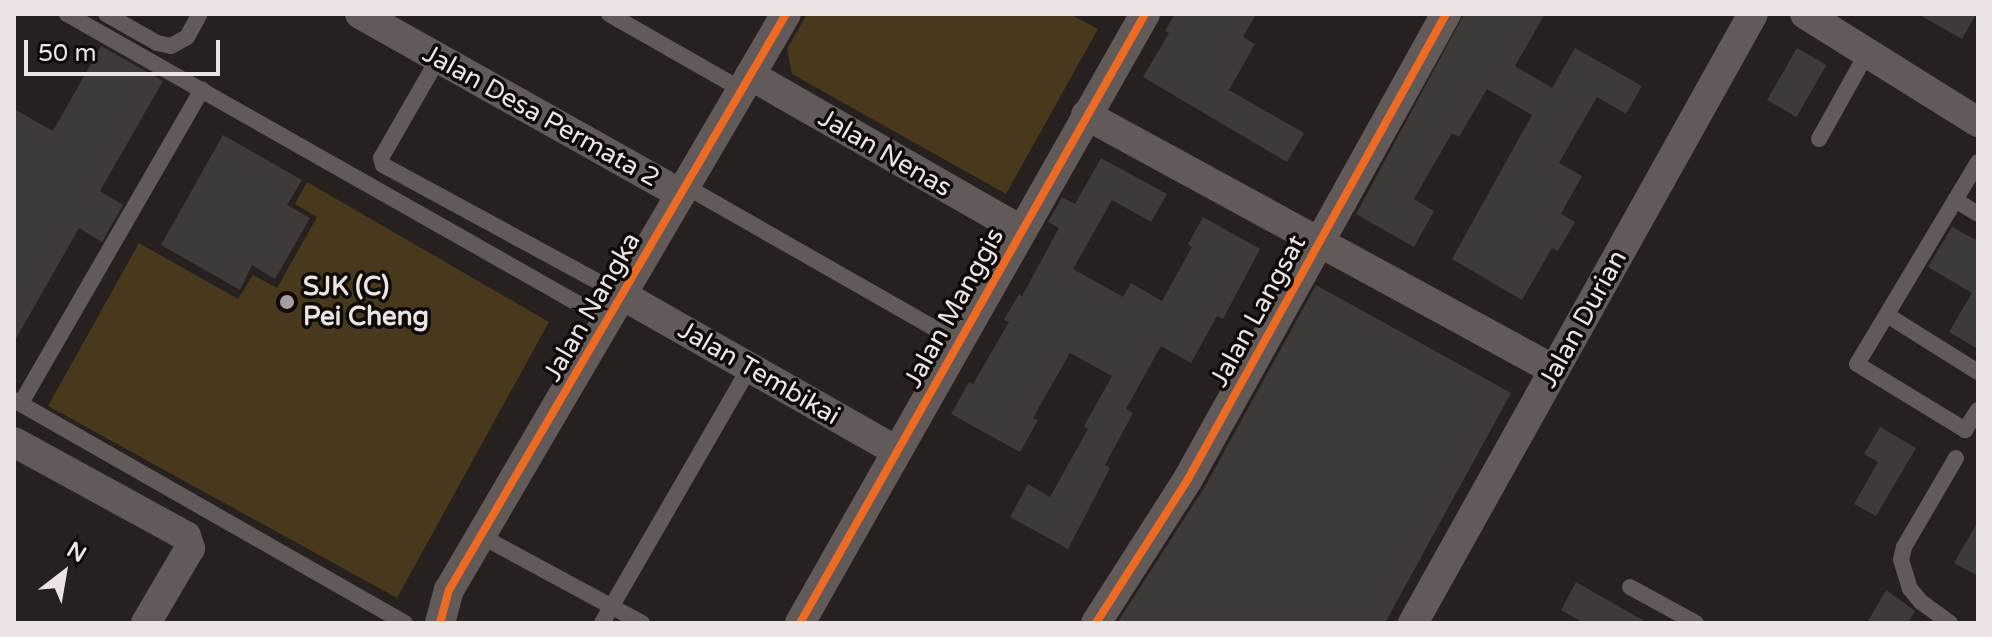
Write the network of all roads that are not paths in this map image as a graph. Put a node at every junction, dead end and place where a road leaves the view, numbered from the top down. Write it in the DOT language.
graph roads {
  1 [pos="67,14"];
  2 [pos="106,14"];
  3 [pos="200,14"];
  4 [pos="360,14"];
  5 [pos="609,14"];
  6 [pos="786,14"];
  7 [pos="1446,14"];
  8 [pos="1753,14"];
  9 [pos="1805,14"];
  10 [pos="1132,18"];
  11 [pos="1867,53"];
  12 [pos="438,59"];
  13 [pos="746,82"];
  14 [pos="202,90"];
  15 [pos="1086,115"];
  16 [pos="1978,122"];
  17 [pos="1819,139"];
  18 [pos="1978,162"];
  19 [pos="683,190"];
  20 [pos="1955,200"];
  21 [pos="1978,214"];
  22 [pos="1021,230"];
  23 [pos="1319,242"];
  24 [pos="614,308"];
  25 [pos="1887,315"];
  26 [pos="958,342"];
  27 [pos="750,367"];
  28 [pos="1554,370"];
  29 [pos="1978,372"];
  30 [pos="17,402"];
  31 [pos="1978,410"];
  32 [pos="14,442"];
  33 [pos="897,451"];
  34 [pos="1956,458"];
  35 [pos="481,536"];
  36 [pos="1630,587"];
  37 [pos="611,607"];
  38 [pos="146,623"];
  39 [pos="405,623"];
  40 [pos="440,623"];
  41 [pos="602,623"];
  42 [pos="642,623"];
  43 [pos="800,623"];
  44 [pos="1096,623"];
  45 [pos="1413,623"];
  46 [pos="1696,623"];
  47 [pos="1950,623"];
  1 -- 14 [label="lane"];
  2 -- 3 [label="lane"];
  4 -- 12 [label="street, Jalan Desa Permata 2"];
  5 -- 13 [label="lane"];
  6 -- 13 [label="street, Jalan Nangka"];
  7 -- 23 [label="street, Jalan Langsat"];
  8 -- 28 [label="street, Jalan Durian"];
  9 -- 11 [label="street"];
  10 -- 15 [label="street, Jalan Manggis"];
  11 -- 16 [label="street"];
  11 -- 17 [label="lane"];
  12 -- 19 [label="street, Jalan Desa Permata 2"];
  12 -- 24 [label="lane"];
  13 -- 19 [label="street, Jalan Nangka"];
  13 -- 22 [label="street, Jalan Nenas"];
  14 -- 24 [label="lane"];
  14 -- 30 [label="lane"];
  15 -- 22 [label="street, Jalan Manggis"];
  15 -- 23 [label="street"];
  18 -- 20 [label="lane"];
  19 -- 24 [label="street, Jalan Nangka"];
  19 -- 26 [label="lane"];
  20 -- 21 [label="lane"];
  20 -- 25 [label="lane"];
  22 -- 26 [label="street, Jalan Manggis"];
  23 -- 28 [label="street"];
  23 -- 44 [label="street, Jalan Langsat"];
  24 -- 27 [label="street, Jalan Tembikai"];
  24 -- 35 [label="street, Jalan Nangka"];
  25 -- 29 [label="lane"];
  25 -- 31 [label="lane"];
  26 -- 33 [label="street, Jalan Manggis"];
  27 -- 33 [label="street, Jalan Tembikai"];
  27 -- 37 [label="lane"];
  28 -- 45 [label="street, Jalan Durian"];
  30 -- 39 [label="lane"];
  32 -- 38 [label="street"];
  33 -- 43 [label="street, Jalan Manggis"];
  34 -- 47 [label="lane"];
  35 -- 37 [label="lane"];
  35 -- 40 [label="street, Jalan Nangka"];
  36 -- 46 [label="lane"];
  37 -- 41 [label="lane"];
  37 -- 42 [label="lane"];
}
